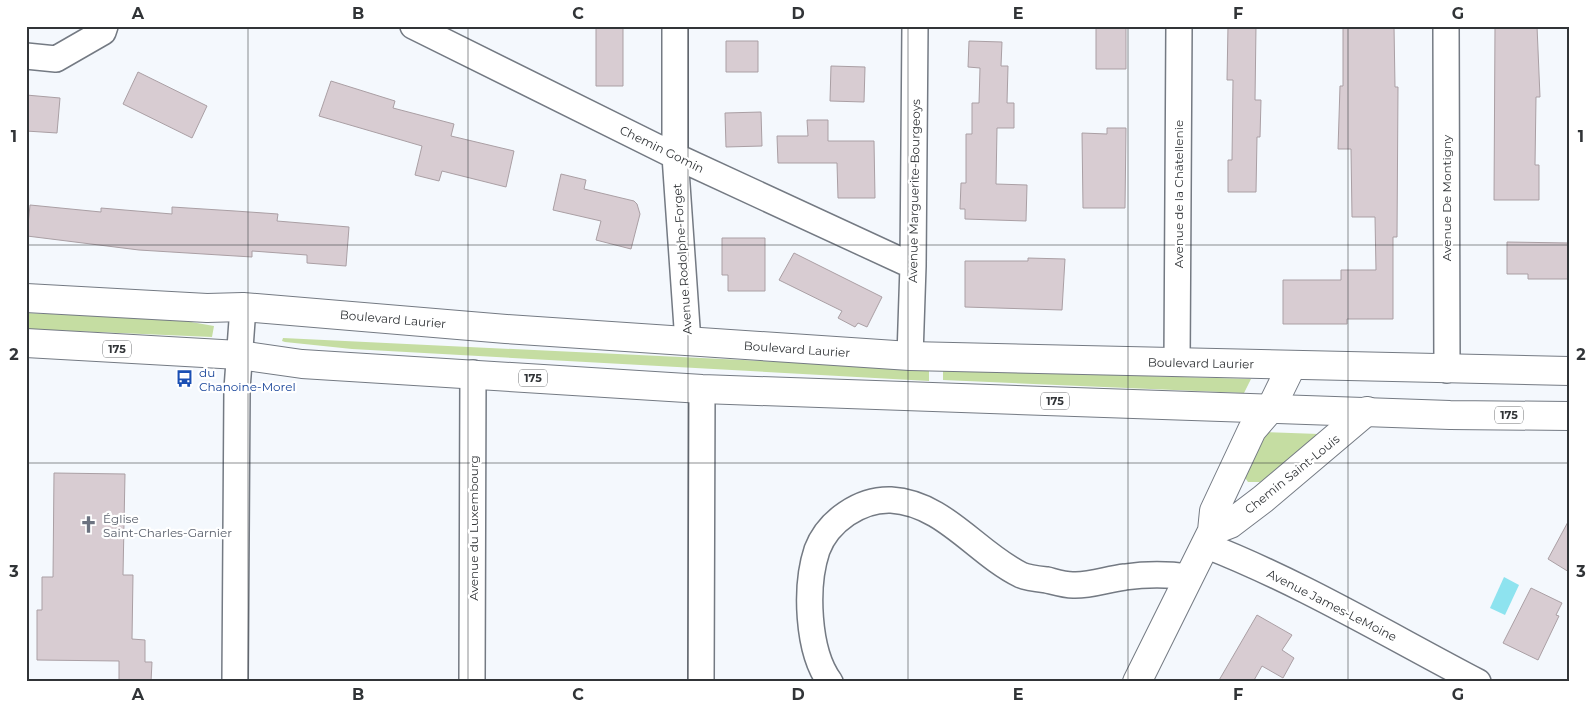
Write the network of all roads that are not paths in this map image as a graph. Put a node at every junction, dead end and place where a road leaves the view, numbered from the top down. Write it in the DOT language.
graph roads {
  1 [pos="105,26"];
  2 [pos="413,26"];
  3 [pos="675,26"];
  4 [pos="915,26"];
  5 [pos="1178,26"];
  6 [pos="1446,26"];
  7 [pos="436,32"];
  8 [pos="26,56"];
  9 [pos="675,156"];
  10 [pos="913,266"];
  11 [pos="26,298"];
  12 [pos="243,307"];
  13 [pos="688,342"];
  14 [pos="26,343"];
  15 [pos="239,355"];
  16 [pos="910,356"];
  17 [pos="1177,362"];
  18 [pos="1292,365"];
  19 [pos="1446,370"];
  20 [pos="1569,371"];
  21 [pos="473,374"];
  22 [pos="702,389"];
  23 [pos="1271,408"];
  24 [pos="1367,411"];
  25 [pos="1569,416"];
  26 [pos="1208,538"];
  27 [pos="1189,577"];
  28 [pos="1453,676"];
  29 [pos="235,682"];
  30 [pos="472,682"];
  31 [pos="701,682"];
  32 [pos="830,682"];
  33 [pos="1137,682"];
  34 [pos="1478,682"];
  1 -- 8 [label="street"];
  2 -- 7 [label="street, Chemin Gomin"];
  3 -- 9 [label="street, Avenue Rodolphe-Forget"];
  4 -- 10 [label="street, Avenue Marguerite-Bourgeoys"];
  5 -- 17 [label="street, Avenue de la Châtellenie"];
  6 -- 19 [label="street, Avenue De Montigny"];
  7 -- 9 [label="street, Chemin Gomin"];
  9 -- 10 [label="street, Chemin Gomin"];
  9 -- 13 [label="street, Avenue Rodolphe-Forget"];
  10 -- 16 [label="street, Avenue Marguerite-Bourgeoys"];
  11 -- 12 [label="main road, Boulevard Laurier"];
  12 -- 13 [label="main road, Boulevard Laurier"];
  12 -- 15 [label="street"];
  13 -- 16 [label="main road, Boulevard Laurier"];
  14 -- 15 [label="main road, 175"];
  15 -- 21 [label="main road, 175"];
  15 -- 29 [label="street"];
  16 -- 17 [label="main road, Boulevard Laurier"];
  17 -- 18 [label="main road, Boulevard Laurier"];
  18 -- 19 [label="main road, Boulevard Laurier"];
  18 -- 23 [label="main road"];
  19 -- 20 [label="main road, Boulevard Laurier"];
  21 -- 22 [label="main road, 175"];
  21 -- 30 [label="street, Avenue du Luxembourg"];
  22 -- 23 [label="main road, 175"];
  22 -- 31 [label="street"];
  23 -- 24 [label="main road, 175"];
  23 -- 26 [label="main road"];
  24 -- 25 [label="main road, 175"];
  24 -- 26 [label="main road, Chemin Saint-Louis"];
  26 -- 27 [label="main road"];
  26 -- 28 [label="street, Avenue James-LeMoine"];
  27 -- 32 [label="street"];
  27 -- 33 [label="main road"];
  28 -- 34 [label="street, Avenue James-LeMoine"];
}
